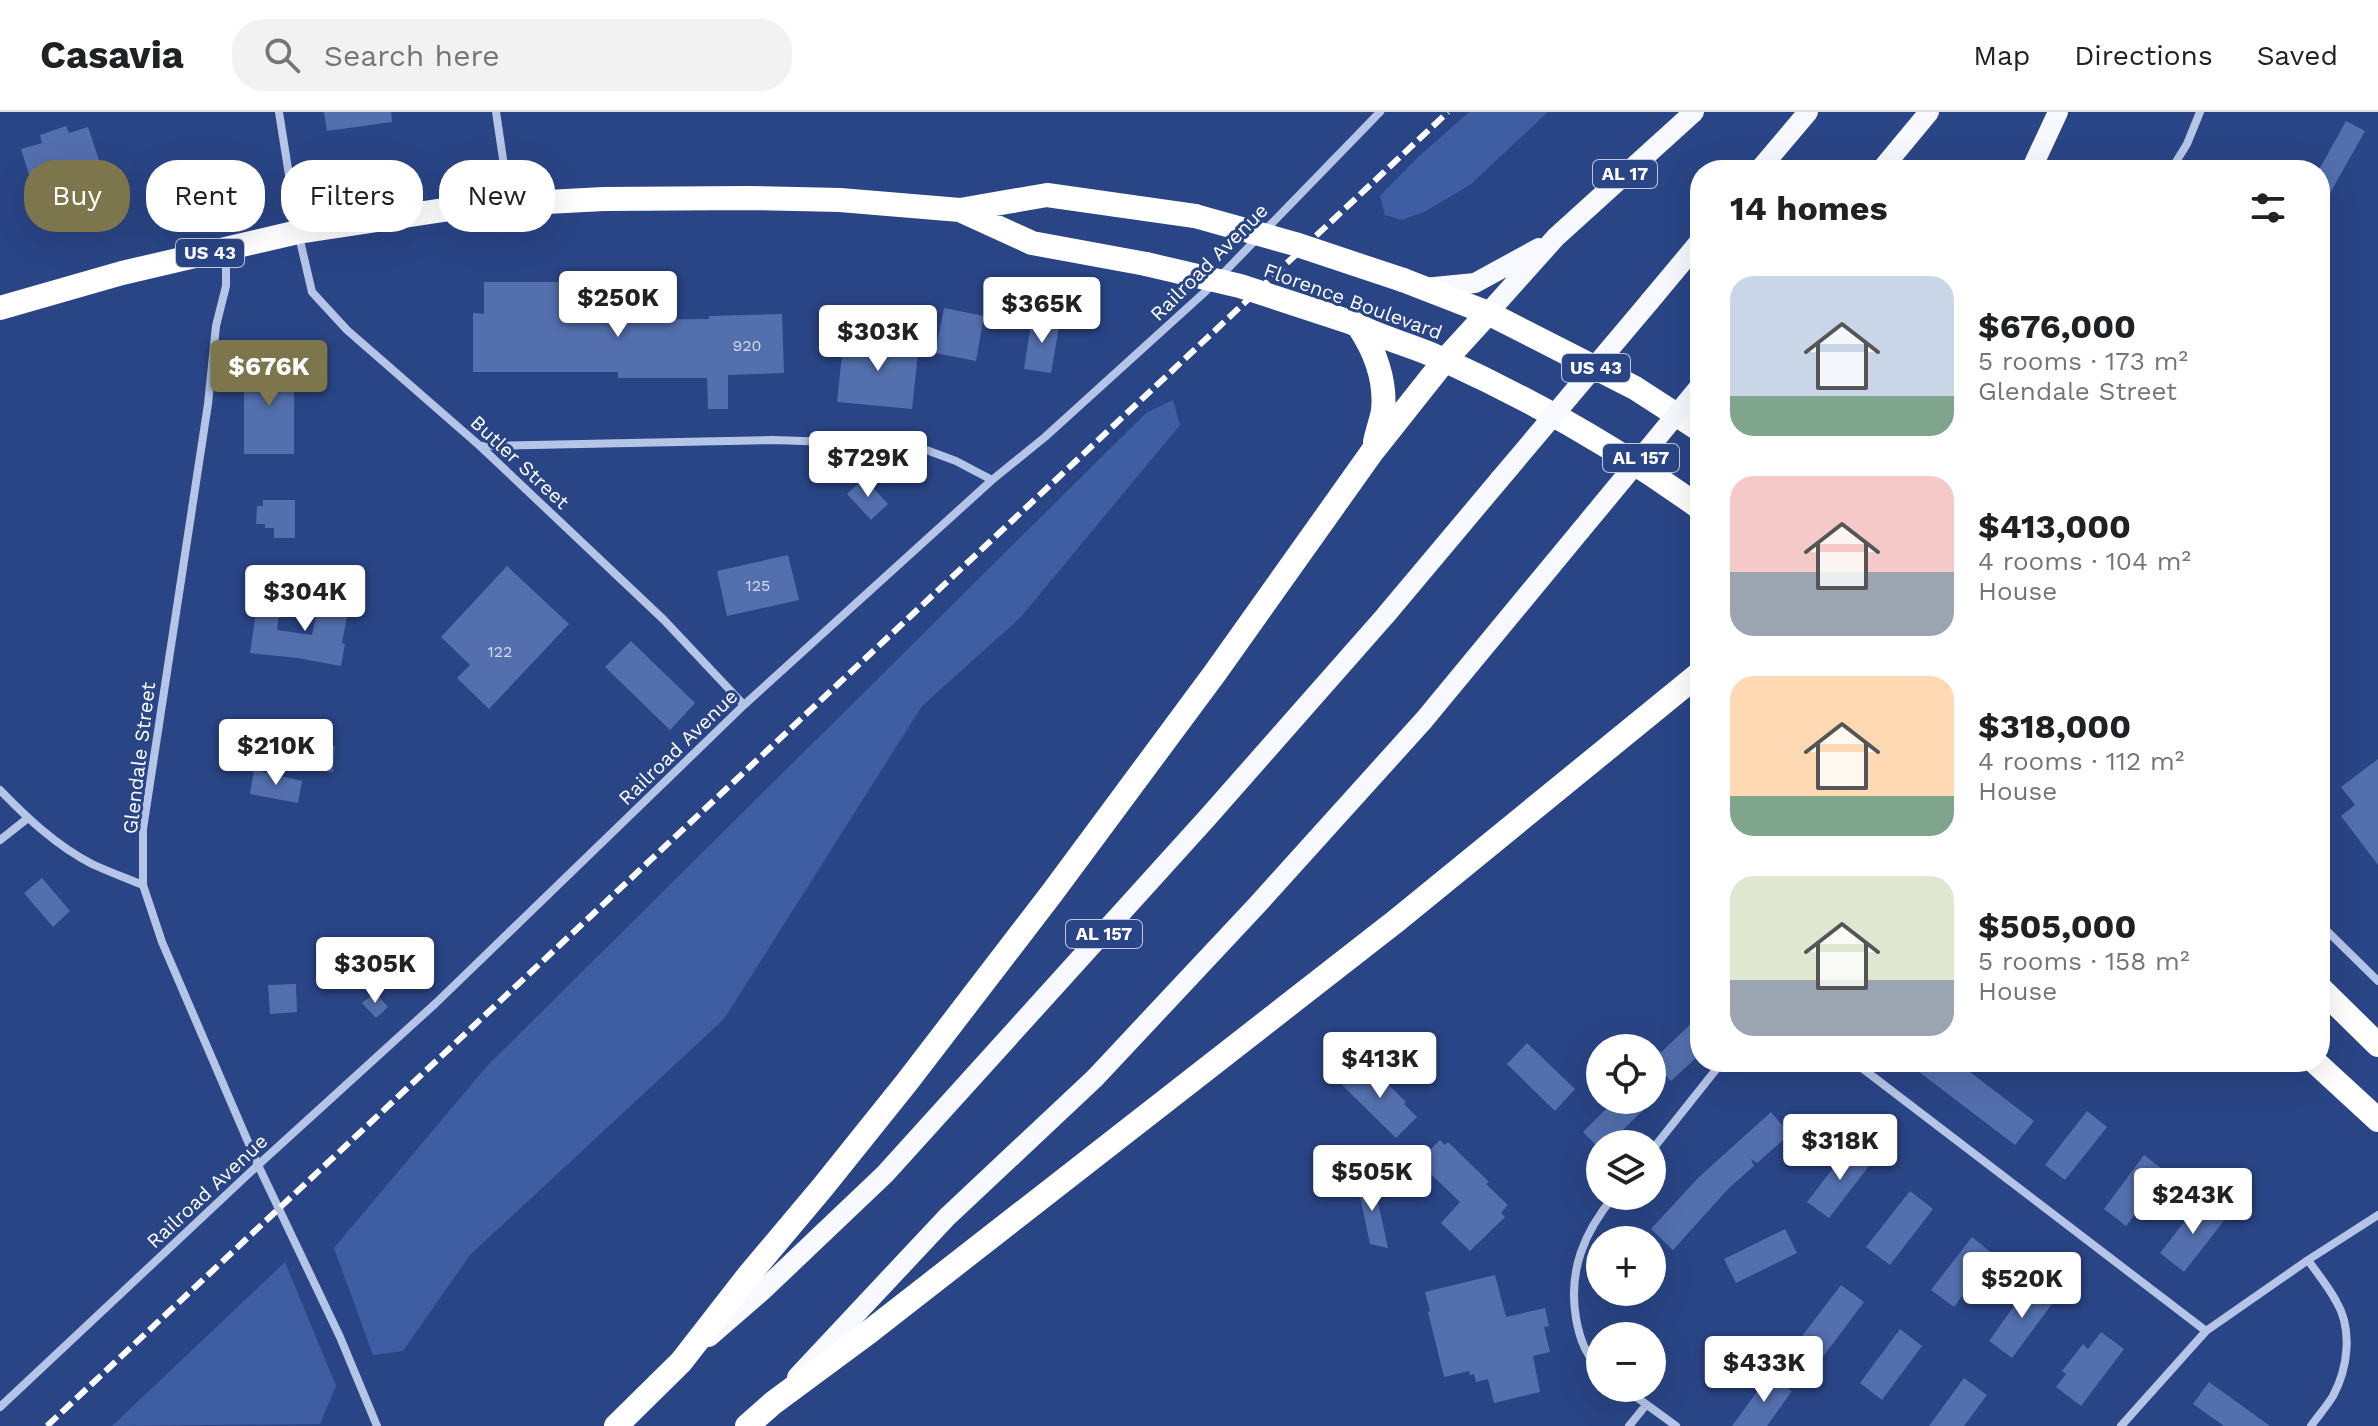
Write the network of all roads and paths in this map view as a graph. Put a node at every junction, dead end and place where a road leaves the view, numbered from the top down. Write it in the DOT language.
graph roads {
  1 [pos="279,112"];
  2 [pos="496,112"];
  3 [pos="1380,112"];
  4 [pos="1694,112"];
  5 [pos="1808,112"];
  6 [pos="1929,112"];
  7 [pos="2058,112"];
  8 [pos="2200,112"];
  9 [pos="287,160"];
  10 [pos="503,160"];
  11 [pos="1767,160"];
  12 [pos="1889,160"];
  13 [pos="2036,160"];
  14 [pos="2177,160"];
  15 [pos="555,202"];
  16 [pos="960,210"];
  17 [pos="298,232"];
  18 [pos="1556,237"];
  19 [pos="226,249"];
  20 [pos="1690,253"];
  21 [pos="1414,284"];
  22 [pos="0,308"];
  23 [pos="1488,313"];
  24 [pos="1356,325"];
  25 [pos="1445,360"];
  26 [pos="1690,398"];
  27 [pos="1690,424"];
  28 [pos="480,446"];
  29 [pos="1372,452"];
  30 [pos="992,480"];
  31 [pos="1690,501"];
  32 [pos="1690,681"];
  33 [pos="744,705"];
  34 [pos="0,790"];
  35 [pos="28,818"];
  36 [pos="0,840"];
  37 [pos="143,885"];
  38 [pos="2330,934"];
  39 [pos="2378,981"];
  40 [pos="2330,998"];
  41 [pos="2378,1045"];
  42 [pos="1714,1072"];
  43 [pos="1867,1072"];
  44 [pos="2326,1072"];
  45 [pos="2378,1120"];
  46 [pos="1666,1132"];
  47 [pos="258,1165"];
  48 [pos="1602,1210"];
  49 [pos="2378,1215"];
  50 [pos="2308,1260"];
  51 [pos="2206,1331"];
  52 [pos="1586,1350"];
  53 [pos="681,1362"];
  54 [pos="1642,1402"];
  55 [pos="773,1403"];
  56 [pos="1646,1405"];
  57 [pos="0,1407"];
  58 [pos="620,1422"];
  59 [pos="372,1424"];
  60 [pos="747,1426"];
  61 [pos="1629,1426"];
  62 [pos="1676,1426"];
  63 [pos="2121,1426"];
  64 [pos="2311,1426"];
  1 -- 9 [label="street, Butler Street"];
  2 -- 10 [label="street"];
  3 -- 30 [label="street, Railroad Avenue"];
  4 -- 18 [label="main road, AL 17"];
  5 -- 11 [label="main road"];
  6 -- 12 [label="main road"];
  7 -- 13 [label="main road"];
  8 -- 14 [label="street"];
  15 -- 16 [label="highway, Florence Boulevard / US 43"];
  16 -- 21 [label="highway, Florence Boulevard / US 43, bridge"];
  16 -- 24 [label="highway, Florence Boulevard / US 43, bridge"];
  17 -- 19 [label="highway, Florence Boulevard / US 43"];
  17 -- 28 [label="street, Butler Street"];
  18 -- 21 [label="main road, AL 17"];
  18 -- 23 [label="main road"];
  19 -- 22 [label="highway, Florence Boulevard / US 43"];
  19 -- 37 [label="street, Glendale Street"];
  20 -- 53 [label="main road, AL 157, bridge"];
  21 -- 23 [label="highway, Florence Boulevard / US 43"];
  23 -- 25 [label="highway"];
  23 -- 27 [label="highway, Florence Boulevard / US 43"];
  24 -- 25 [label="highway, Florence Boulevard / US 43"];
  24 -- 29 [label="highway"];
  25 -- 29 [label="highway"];
  25 -- 31 [label="highway, Florence Boulevard / US 43"];
  26 -- 55 [label="main road, AL 157, bridge"];
  28 -- 30 [label="street"];
  28 -- 33 [label="street, Butler Street"];
  29 -- 53 [label="highway"];
  30 -- 33 [label="street, Railroad Avenue"];
  32 -- 55 [label="highway"];
  33 -- 47 [label="street, Railroad Avenue"];
  34 -- 35 [label="street"];
  35 -- 36 [label="street"];
  35 -- 37 [label="street"];
  37 -- 47 [label="street, Glendale Street"];
  38 -- 39 [label="street"];
  40 -- 41 [label="highway"];
  42 -- 46 [label="street"];
  43 -- 51 [label="street"];
  44 -- 45 [label="highway"];
  47 -- 57 [label="street, Railroad Avenue"];
  47 -- 59 [label="street, Glendale Street"];
  48 -- 52 [label="street"];
  49 -- 50 [label="street"];
  50 -- 51 [label="street"];
  50 -- 64 [label="street"];
  51 -- 63 [label="street"];
  53 -- 58 [label="highway, AL 157"];
  54 -- 56 [label="street"];
  55 -- 60 [label="highway, AL 157"];
  56 -- 61 [label="street"];
  56 -- 62 [label="street"];
}
